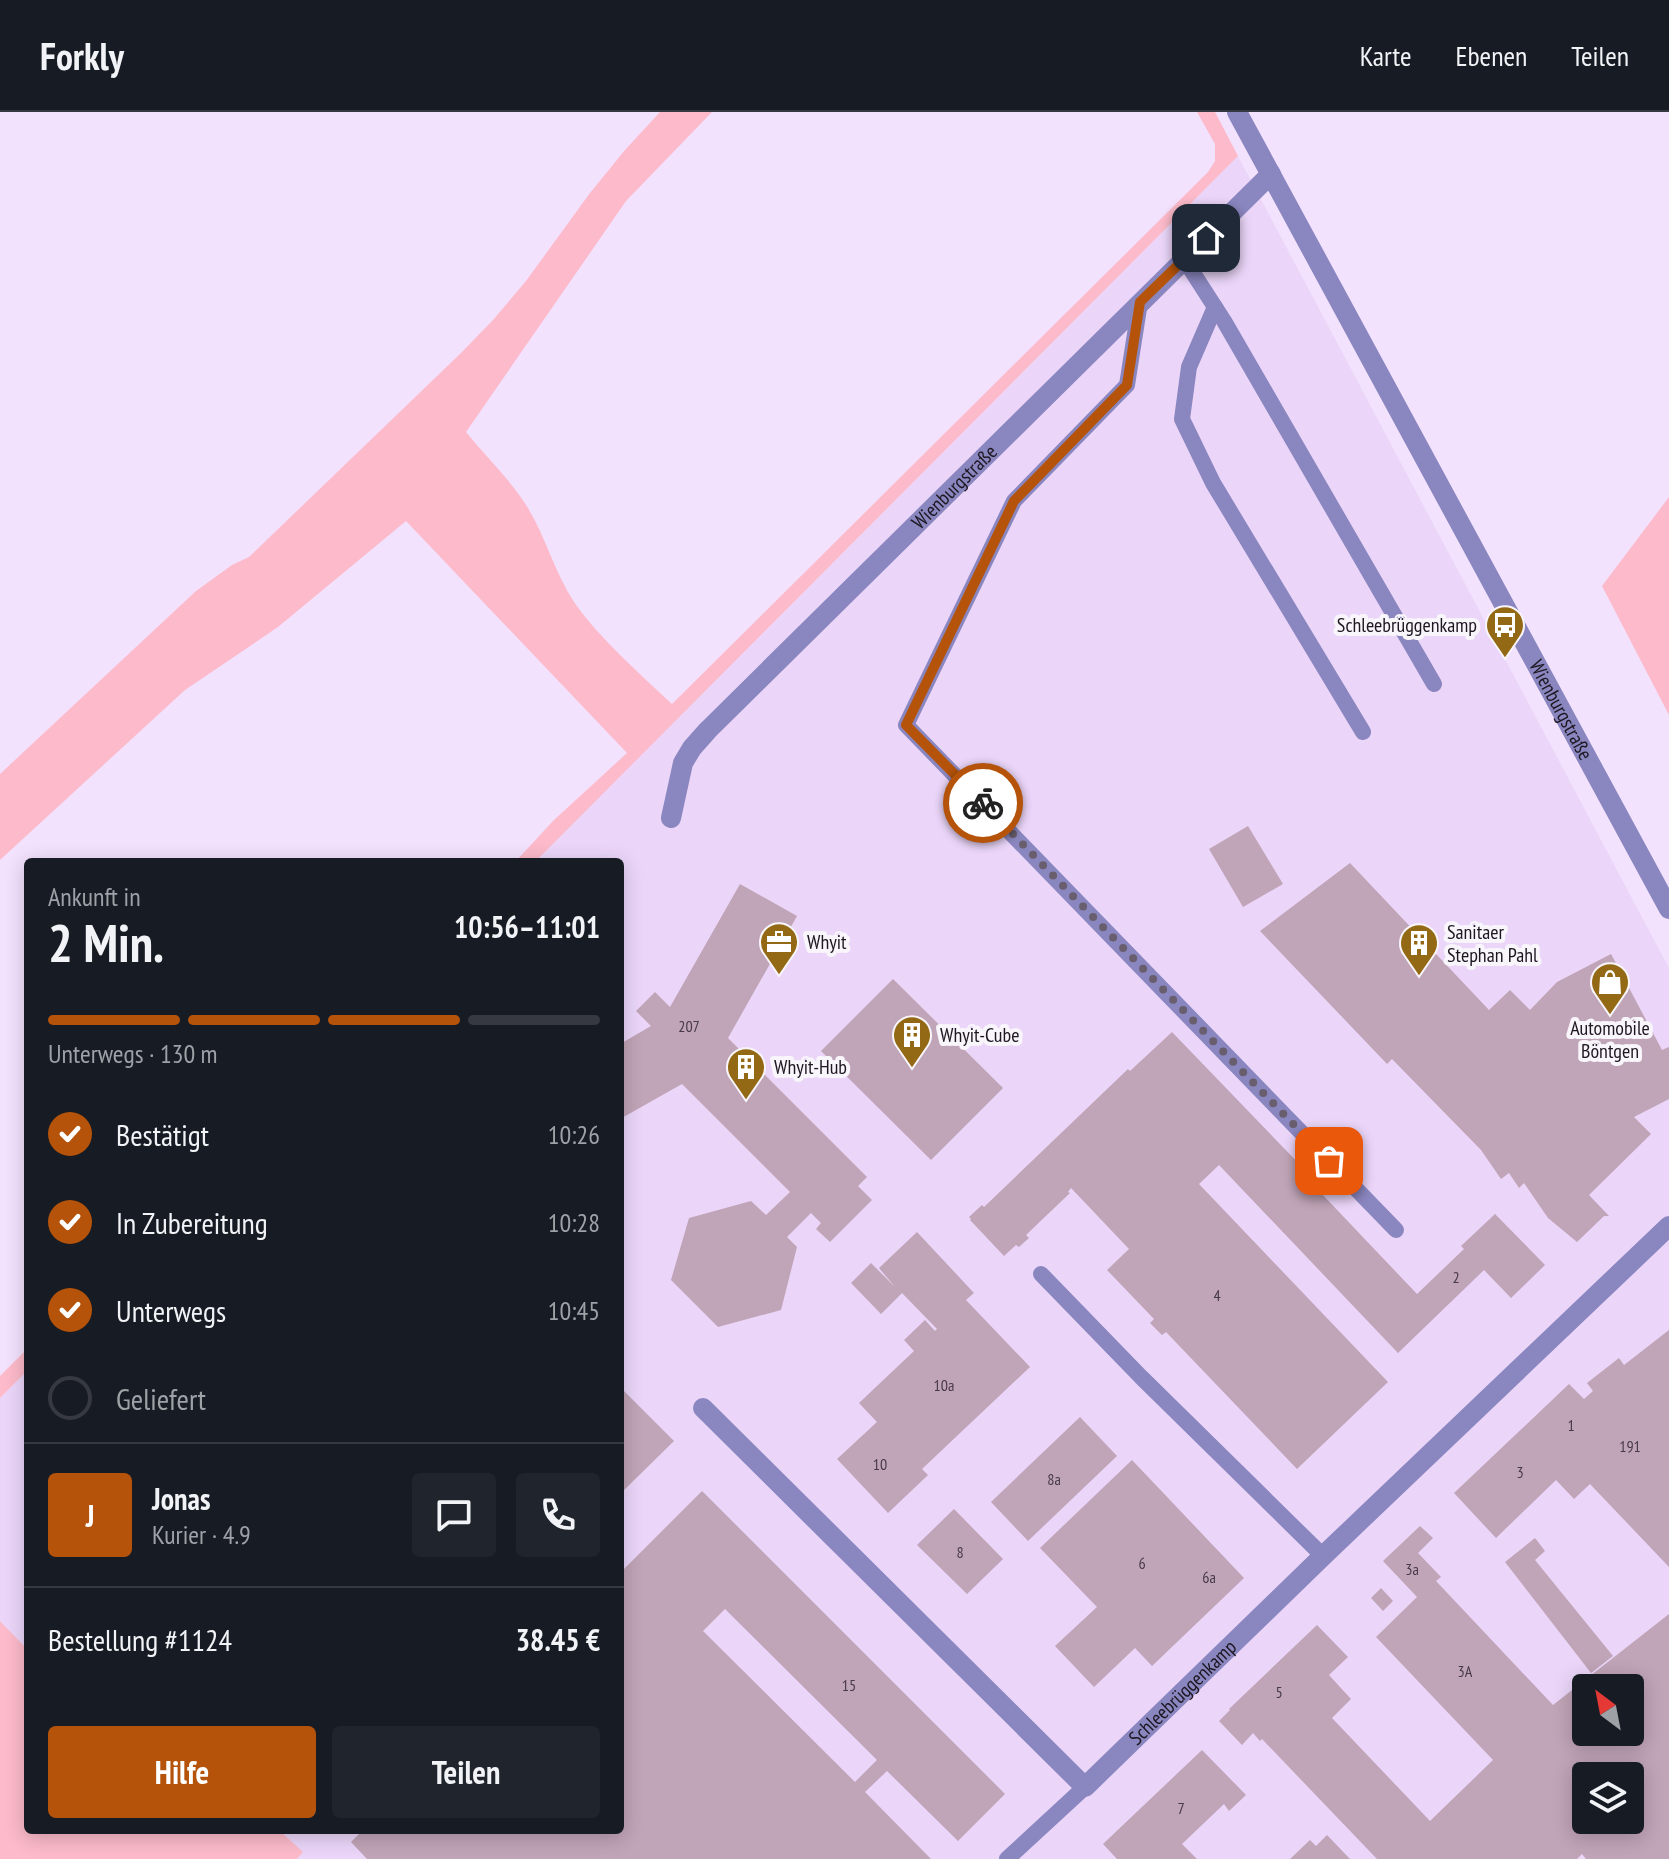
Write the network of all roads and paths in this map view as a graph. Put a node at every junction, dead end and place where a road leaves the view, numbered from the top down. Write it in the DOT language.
graph roads {
  1 [pos="1237,112"];
  2 [pos="1271,174"];
  3 [pos="1184,259"];
  4 [pos="1140,302"];
  5 [pos="1215,307"];
  6 [pos="1434,684"];
  7 [pos="1363,732"];
  8 [pos="671,818"];
  9 [pos="1669,909"];
  10 [pos="1669,1226"];
  11 [pos="1396,1230"];
  12 [pos="1041,1274"];
  13 [pos="703,1408"];
  14 [pos="1323,1556"];
  15 [pos="1085,1787"];
  16 [pos="1007,1859"];
  1 -- 2 [label="street, Wienburgstraße"];
  2 -- 3 [label="street, Wienburgstraße"];
  2 -- 9 [label="street, Wienburgstraße"];
  3 -- 4 [label="street, Wienburgstraße"];
  3 -- 5 [label="lane"];
  4 -- 8 [label="street, Wienburgstraße"];
  4 -- 11 [label="lane"];
  5 -- 6 [label="lane"];
  5 -- 7 [label="lane"];
  10 -- 14 [label="street, Schleebrüggenkamp"];
  12 -- 14 [label="lane"];
  13 -- 15 [label="street"];
  14 -- 15 [label="street, Schleebrüggenkamp"];
  15 -- 16 [label="lane"];
}
